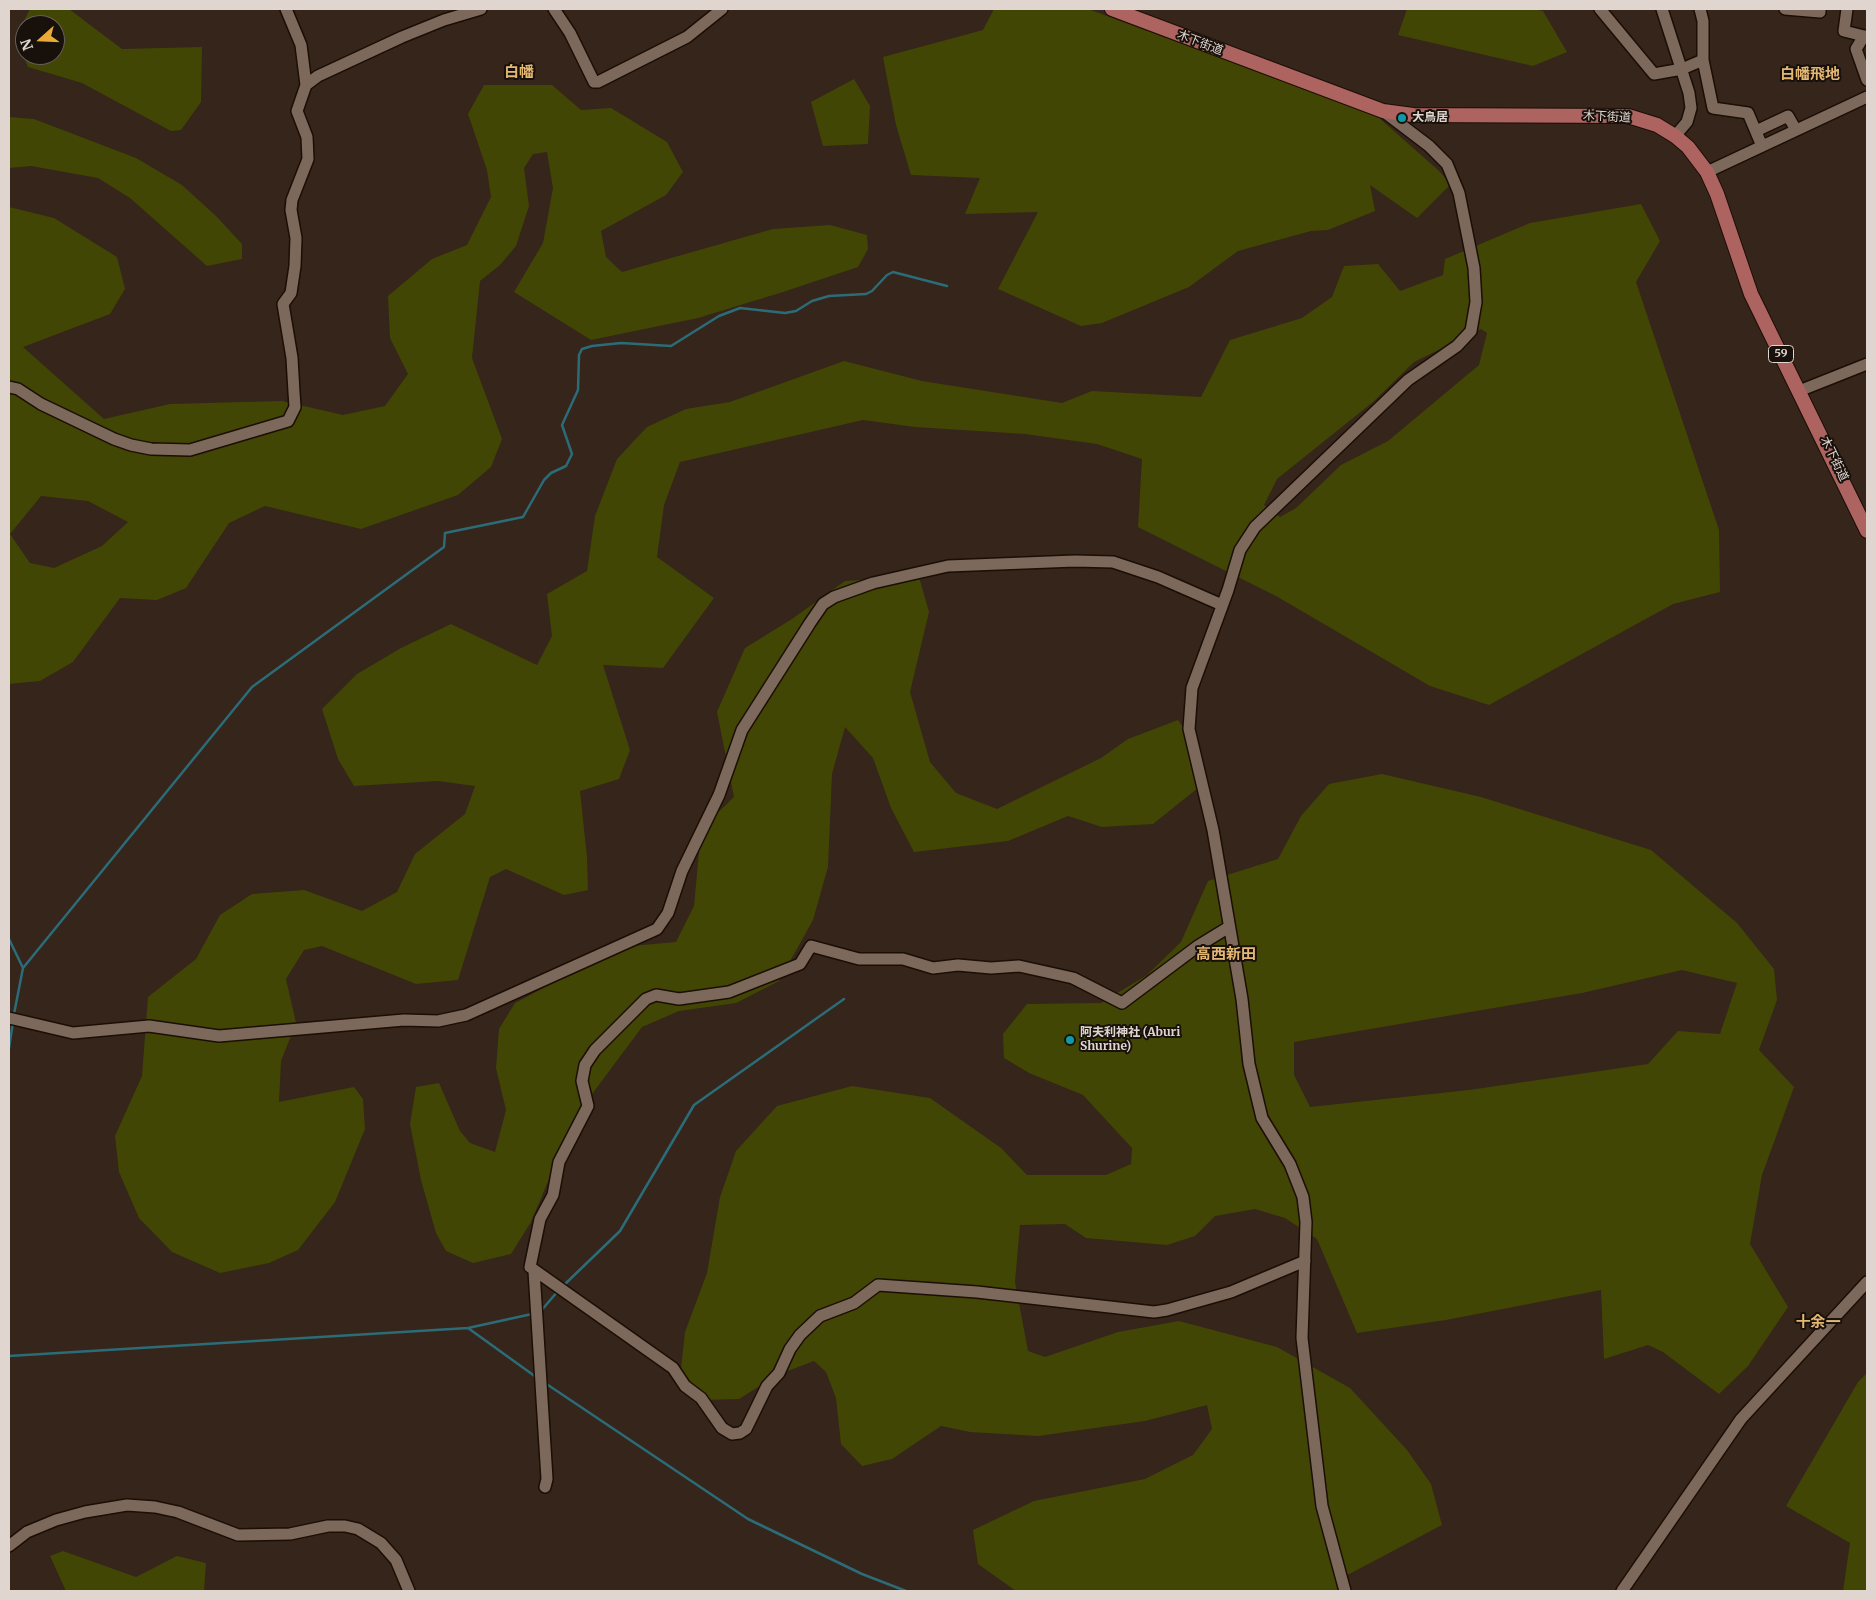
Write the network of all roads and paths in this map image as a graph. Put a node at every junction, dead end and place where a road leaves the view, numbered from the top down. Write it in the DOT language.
graph roads {
  1 [pos="286,9"];
  2 [pos="481,9"];
  3 [pos="554,9"];
  4 [pos="722,9"];
  5 [pos="1112,9"];
  6 [pos="1600,9"];
  7 [pos="1662,9"];
  8 [pos="1700,9"];
  9 [pos="1785,9"];
  10 [pos="1820,9"];
  11 [pos="1848,9"];
  12 [pos="1866,36"];
  13 [pos="1703,60"];
  14 [pos="1682,69"];
  15 [pos="1867,80"];
  16 [pos="306,84"];
  17 [pos="1867,97"];
  18 [pos="1383,111"];
  19 [pos="1796,130"];
  20 [pos="1756,131"];
  21 [pos="1675,136"];
  22 [pos="1762,146"];
  23 [pos="1707,172"];
  24 [pos="1867,364"];
  25 [pos="9,387"];
  26 [pos="1800,391"];
  27 [pos="1867,531"];
  28 [pos="1222,605"];
  29 [pos="1229,927"];
  30 [pos="9,1018"];
  31 [pos="1305,1261"];
  32 [pos="534,1271"];
  33 [pos="1867,1282"];
  34 [pos="545,1487"];
  35 [pos="9,1546"];
  36 [pos="409,1591"];
  37 [pos="1345,1591"];
  38 [pos="1622,1591"];
  1 -- 16 [label="street"];
  2 -- 16 [label="street"];
  3 -- 4 [label="street"];
  5 -- 18 [label="main road, 木下街道 / 59"];
  6 -- 14 [label="street"];
  7 -- 14 [label="street"];
  8 -- 13 [label="street"];
  9 -- 10 [label="street"];
  11 -- 12 [label="street"];
  12 -- 15 [label="street"];
  13 -- 14 [label="street"];
  13 -- 20 [label="street"];
  14 -- 21 [label="street"];
  16 -- 25 [label="street"];
  17 -- 19 [label="street"];
  18 -- 21 [label="main road, 木下街道 / 59"];
  18 -- 28 [label="street"];
  19 -- 20 [label="street"];
  19 -- 22 [label="street"];
  20 -- 22 [label="street"];
  21 -- 23 [label="main road, 木下街道 / 59"];
  22 -- 23 [label="street"];
  23 -- 26 [label="main road, 木下街道 / 59"];
  24 -- 26 [label="street"];
  26 -- 27 [label="main road, 木下街道 / 59"];
  28 -- 29 [label="street"];
  28 -- 30 [label="street"];
  29 -- 31 [label="street"];
  29 -- 32 [label="street"];
  31 -- 32 [label="street"];
  31 -- 37 [label="street"];
  32 -- 34 [label="street"];
  33 -- 38 [label="street"];
  35 -- 36 [label="street"];
}
